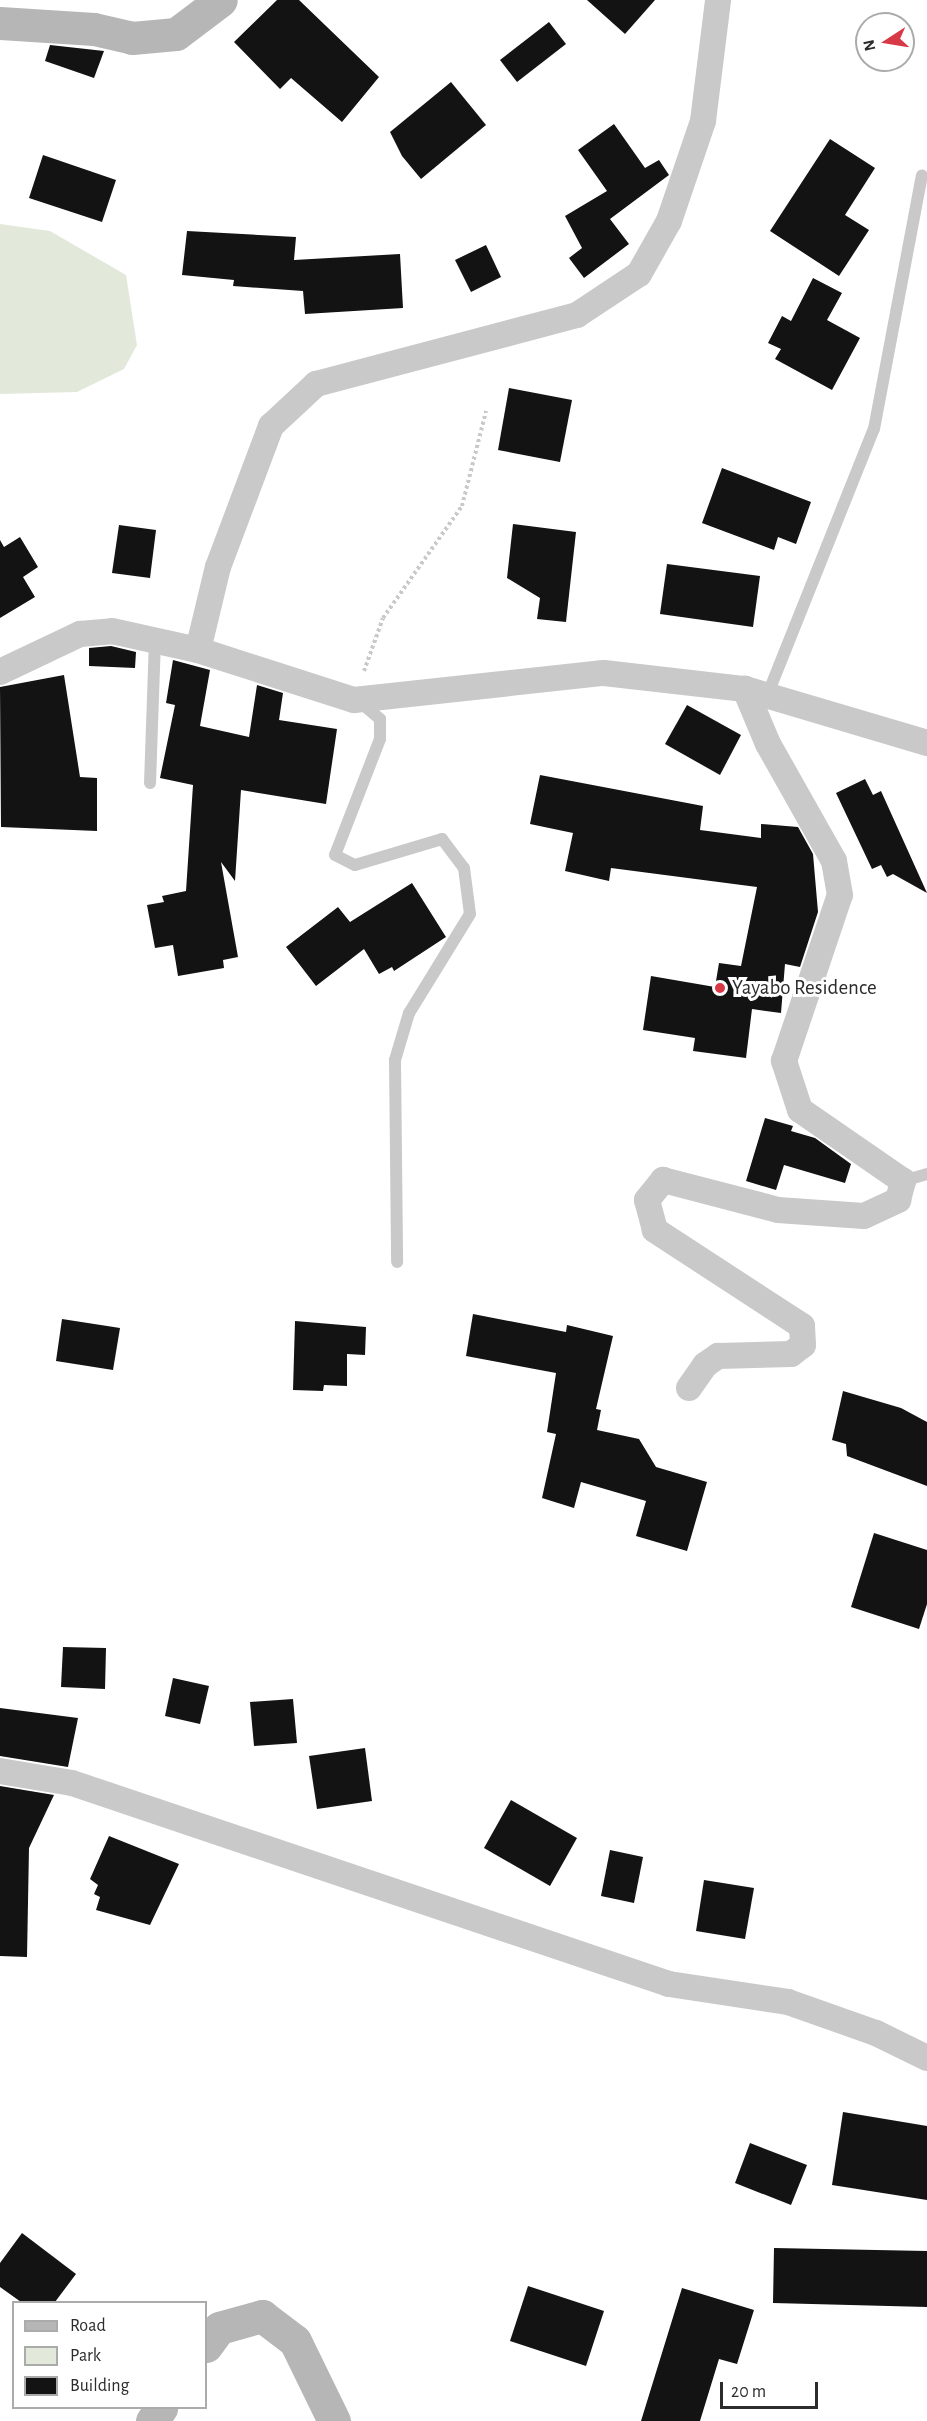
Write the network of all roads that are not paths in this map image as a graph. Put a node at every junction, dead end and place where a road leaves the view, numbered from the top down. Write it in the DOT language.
graph roads {
  1 [pos="221,0"];
  2 [pos="718,0"];
  3 [pos="0,23"];
  4 [pos="922,176"];
  5 [pos="155,642"];
  6 [pos="198,650"];
  7 [pos="0,672"];
  8 [pos="756,693"];
  9 [pos="354,700"];
  10 [pos="927,742"];
  11 [pos="150,783"];
  12 [pos="927,1174"];
  13 [pos="903,1181"];
  14 [pos="398,1262"];
  15 [pos="689,1388"];
  16 [pos="0,1771"];
  17 [pos="927,2058"];
  18 [pos="207,2345"];
  19 [pos="334,2421"];
  1 -- 3 [label="street"];
  2 -- 6 [label="street"];
  4 -- 8 [label="lane"];
  5 -- 6 [label="street"];
  5 -- 7 [label="street"];
  5 -- 11 [label="lane"];
  6 -- 9 [label="street"];
  8 -- 9 [label="street"];
  8 -- 10 [label="street"];
  8 -- 13 [label="street"];
  9 -- 14 [label="lane"];
  12 -- 13 [label="lane"];
  13 -- 15 [label="street"];
  16 -- 17 [label="street"];
  18 -- 19 [label="street"];
}
